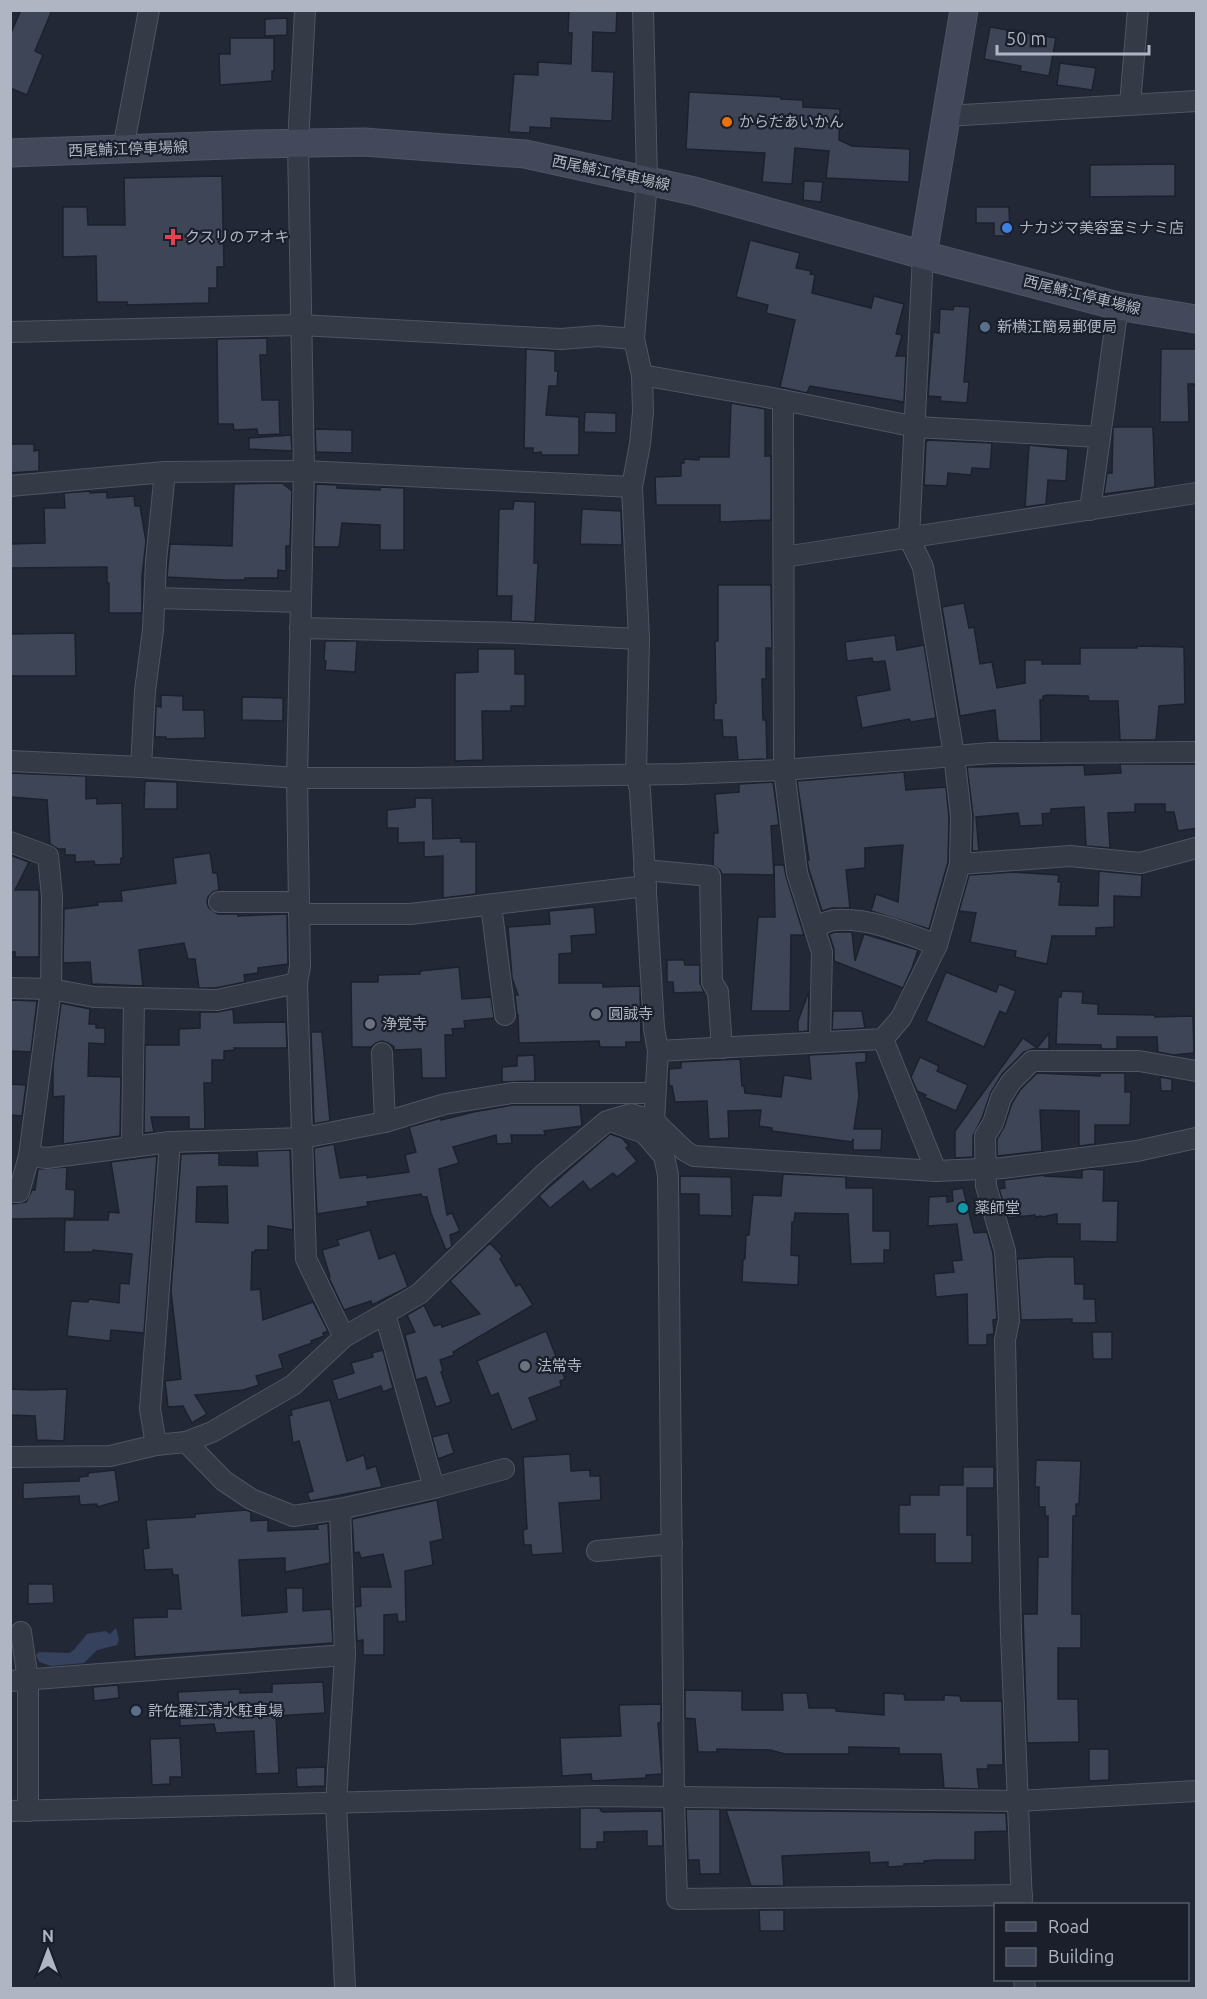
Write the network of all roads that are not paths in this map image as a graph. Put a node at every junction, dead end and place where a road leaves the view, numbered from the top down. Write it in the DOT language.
graph roads {
  1 [pos="149,10"];
  2 [pos="305,10"];
  3 [pos="643,10"];
  4 [pos="964,10"];
  5 [pos="1137,10"];
  6 [pos="1197,101"];
  7 [pos="1130,104"];
  8 [pos="946,116"];
  9 [pos="298,144"];
  10 [pos="123,149"];
  11 [pos="10,153"];
  12 [pos="647,180"];
  13 [pos="923,255"];
  14 [pos="1118,306"];
  15 [pos="1197,319"];
  16 [pos="300,325"];
  17 [pos="10,332"];
  18 [pos="634,339"];
  19 [pos="642,375"];
  20 [pos="783,400"];
  21 [pos="916,427"];
  22 [pos="1100,437"];
  23 [pos="304,471"];
  24 [pos="165,472"];
  25 [pos="10,486"];
  26 [pos="632,487"];
  27 [pos="1197,493"];
  28 [pos="1090,510"];
  29 [pos="909,538"];
  30 [pos="784,557"];
  31 [pos="155,598"];
  32 [pos="301,602"];
  33 [pos="300,628"];
  34 [pos="639,639"];
  35 [pos="1197,752"];
  36 [pos="954,755"];
  37 [pos="10,761"];
  38 [pos="141,767"];
  39 [pos="784,770"];
  40 [pos="636,773"];
  41 [pos="297,778"];
  42 [pos="10,842"];
  43 [pos="1197,848"];
  44 [pos="960,864"];
  45 [pos="645,878"];
  46 [pos="219,902"];
  47 [pos="491,905"];
  48 [pos="299,908"];
  49 [pos="814,927"];
  50 [pos="937,945"];
  51 [pos="297,983"];
  52 [pos="10,988"];
  53 [pos="51,989"];
  54 [pos="134,998"];
  55 [pos="505,1015"];
  56 [pos="883,1039"];
  57 [pos="820,1042"];
  58 [pos="722,1048"];
  59 [pos="658,1051"];
  60 [pos="382,1053"];
  61 [pos="1197,1071"];
  62 [pos="654,1093"];
  63 [pos="607,1121"];
  64 [pos="654,1121"];
  65 [pos="385,1122"];
  66 [pos="303,1138"];
  67 [pos="1197,1138"];
  68 [pos="170,1142"];
  69 [pos="132,1147"];
  70 [pos="29,1156"];
  71 [pos="985,1169"];
  72 [pos="936,1171"];
  73 [pos="10,1192"];
  74 [pos="385,1314"];
  75 [pos="344,1337"];
  76 [pos="186,1442"];
  77 [pos="156,1445"];
  78 [pos="10,1457"];
  79 [pos="504,1469"];
  80 [pos="434,1488"];
  81 [pos="340,1509"];
  82 [pos="672,1544"];
  83 [pos="597,1551"];
  84 [pos="21,1632"];
  85 [pos="345,1655"];
  86 [pos="19,1681"];
  87 [pos="1197,1791"];
  88 [pos="674,1798"];
  89 [pos="1018,1801"];
  90 [pos="336,1803"];
  91 [pos="19,1811"];
  92 [pos="1022,1900"];
  93 [pos="345,1989"];
  1 -- 10 [label="street"];
  2 -- 9 [label="street"];
  3 -- 12 [label="street"];
  4 -- 8 [label="main road"];
  5 -- 7 [label="street"];
  6 -- 7 [label="street"];
  7 -- 8 [label="street"];
  8 -- 13 [label="main road"];
  9 -- 10 [label="main road, 西尾鯖江停車場線"];
  9 -- 12 [label="main road, 西尾鯖江停車場線"];
  9 -- 16 [label="street"];
  10 -- 11 [label="main road, 西尾鯖江停車場線"];
  12 -- 13 [label="main road, 西尾鯖江停車場線"];
  12 -- 18 [label="street"];
  13 -- 14 [label="main road, 西尾鯖江停車場線"];
  13 -- 21 [label="street"];
  14 -- 15 [label="main road, 西尾鯖江停車場線"];
  14 -- 22 [label="street"];
  16 -- 17 [label="street"];
  16 -- 18 [label="street"];
  16 -- 23 [label="street"];
  18 -- 19 [label="street"];
  19 -- 20 [label="street"];
  19 -- 26 [label="street"];
  20 -- 21 [label="street"];
  20 -- 30 [label="street"];
  21 -- 22 [label="street"];
  21 -- 29 [label="street"];
  22 -- 28 [label="street"];
  23 -- 24 [label="street"];
  23 -- 26 [label="street"];
  23 -- 32 [label="street"];
  24 -- 25 [label="street"];
  24 -- 31 [label="street"];
  26 -- 34 [label="street"];
  27 -- 28 [label="street"];
  28 -- 29 [label="street"];
  29 -- 30 [label="street"];
  29 -- 36 [label="street"];
  30 -- 39 [label="street"];
  31 -- 32 [label="street"];
  31 -- 38 [label="street"];
  32 -- 33 [label="street"];
  33 -- 34 [label="street"];
  33 -- 41 [label="street"];
  34 -- 40 [label="street"];
  35 -- 36 [label="street"];
  36 -- 39 [label="street"];
  36 -- 44 [label="street"];
  37 -- 38 [label="street"];
  38 -- 41 [label="street"];
  39 -- 40 [label="street"];
  39 -- 49 [label="street"];
  40 -- 41 [label="street"];
  40 -- 45 [label="street"];
  41 -- 48 [label="street"];
  42 -- 53 [label="street"];
  43 -- 44 [label="street"];
  44 -- 50 [label="street"];
  45 -- 47 [label="street"];
  45 -- 58 [label="street"];
  45 -- 59 [label="street"];
  46 -- 48 [label="street"];
  47 -- 48 [label="street"];
  47 -- 55 [label="street"];
  48 -- 51 [label="street"];
  49 -- 50 [label="street"];
  49 -- 57 [label="street"];
  50 -- 56 [label="street"];
  51 -- 54 [label="street"];
  51 -- 66 [label="street"];
  52 -- 53 [label="street"];
  53 -- 54 [label="street"];
  53 -- 70 [label="street"];
  54 -- 69 [label="street"];
  56 -- 57 [label="street"];
  56 -- 72 [label="street"];
  57 -- 58 [label="street"];
  58 -- 59 [label="street"];
  59 -- 62 [label="street"];
  60 -- 65 [label="street"];
  61 -- 71 [label="street"];
  62 -- 64 [label="street"];
  62 -- 65 [label="street"];
  63 -- 64 [label="street"];
  63 -- 74 [label="street"];
  63 -- 82 [label="street"];
  64 -- 72 [label="street"];
  65 -- 66 [label="street"];
  66 -- 68 [label="street"];
  66 -- 75 [label="street"];
  67 -- 71 [label="street"];
  68 -- 69 [label="street"];
  68 -- 77 [label="street"];
  69 -- 70 [label="street"];
  70 -- 73 [label="street"];
  71 -- 72 [label="street"];
  71 -- 89 [label="street"];
  74 -- 75 [label="street"];
  74 -- 80 [label="street"];
  75 -- 76 [label="street"];
  76 -- 77 [label="street"];
  76 -- 81 [label="street"];
  77 -- 78 [label="street"];
  79 -- 80 [label="street"];
  80 -- 81 [label="street"];
  81 -- 85 [label="street"];
  82 -- 83 [label="street"];
  82 -- 88 [label="street"];
  84 -- 86 [label="street"];
  85 -- 86 [label="street"];
  85 -- 90 [label="street"];
  86 -- 91 [label="street"];
  87 -- 89 [label="street"];
  88 -- 89 [label="street"];
  88 -- 90 [label="street"];
  88 -- 92 [label="street"];
  89 -- 92 [label="street"];
  90 -- 91 [label="street"];
  90 -- 93 [label="street"];
}
